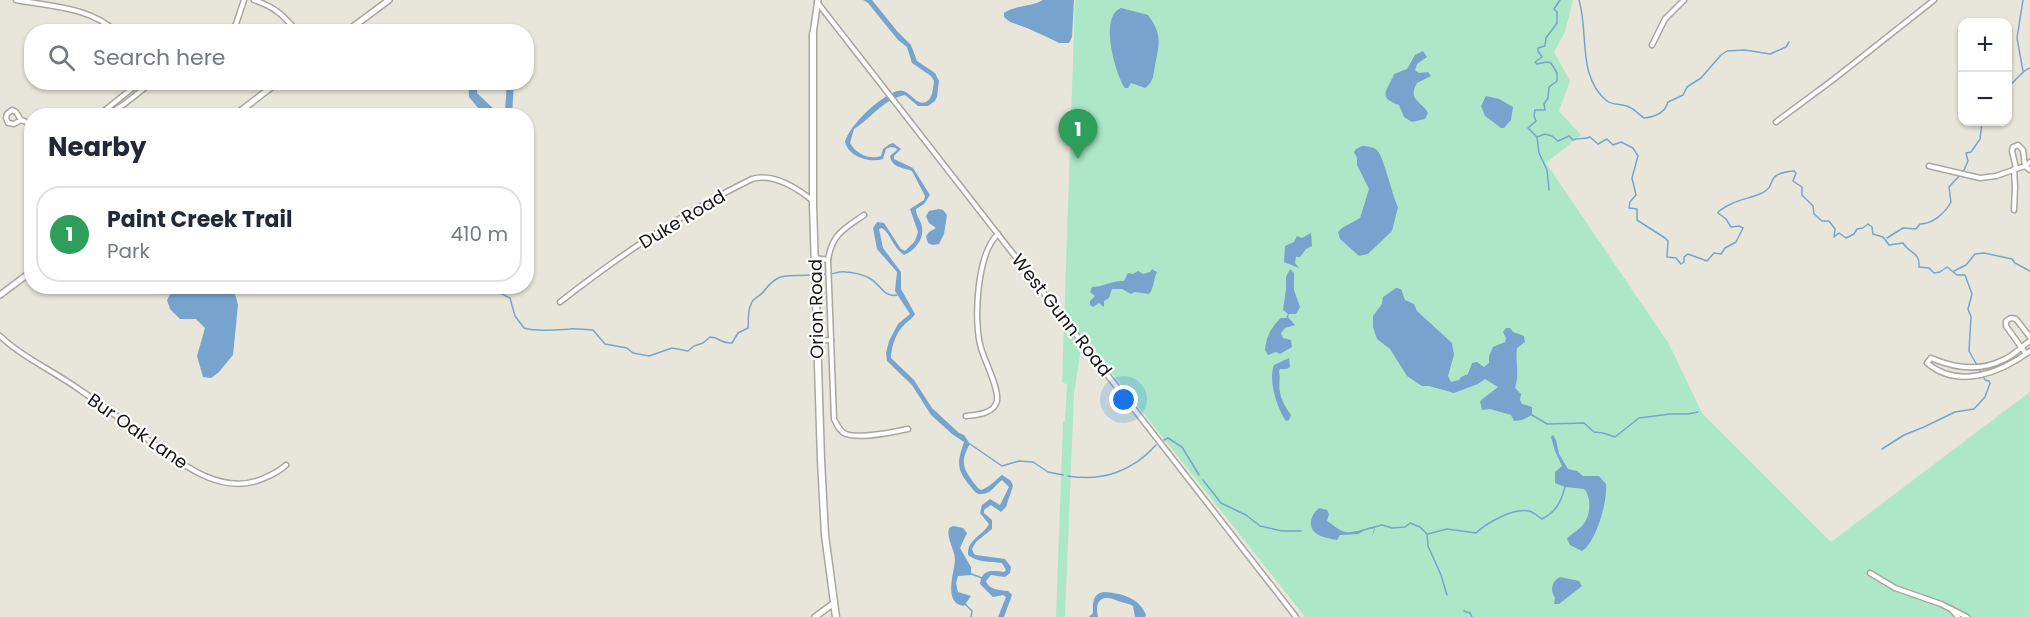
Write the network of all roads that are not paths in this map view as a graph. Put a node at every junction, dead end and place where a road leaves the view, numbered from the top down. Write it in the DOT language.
graph roads {
  1 [pos="16,0"];
  2 [pos="244,0"];
  3 [pos="254,0"];
  4 [pos="389,0"];
  5 [pos="1684,0"];
  6 [pos="1934,0"];
  7 [pos="817,1"];
  8 [pos="106,24"];
  9 [pos="236,24"];
  10 [pos="290,24"];
  11 [pos="357,24"];
  12 [pos="813,33"];
  13 [pos="1652,45"];
  14 [pos="130,90"];
  15 [pos="142,90"];
  16 [pos="268,90"];
  17 [pos="107,108"];
  18 [pos="117,108"];
  19 [pos="244,108"];
  20 [pos="21,120"];
  21 [pos="24,121"];
  22 [pos="1776,122"];
  23 [pos="2030,162"];
  24 [pos="1929,166"];
  25 [pos="2025,166"];
  26 [pos="2015,169"];
  27 [pos="2030,170"];
  28 [pos="813,201"];
  29 [pos="2014,210"];
  30 [pos="864,215"];
  31 [pos="999,233"];
  32 [pos="815,258"];
  33 [pos="828,260"];
  34 [pos="24,277"];
  35 [pos="0,295"];
  36 [pos="560,302"];
  37 [pos="0,336"];
  38 [pos="2030,339"];
  39 [pos="831,340"];
  40 [pos="817,341"];
  41 [pos="2021,347"];
  42 [pos="2028,352"];
  43 [pos="1996,363"];
  44 [pos="1955,366"];
  45 [pos="2000,370"];
  46 [pos="1953,375"];
  47 [pos="966,416"];
  48 [pos="908,429"];
  49 [pos="286,465"];
  50 [pos="1870,573"];
  51 [pos="834,603"];
  52 [pos="1951,608"];
  53 [pos="815,617"];
  54 [pos="836,617"];
  55 [pos="1296,617"];
  56 [pos="1958,617"];
  57 [pos="1967,617"];
  1 -- 8 [label="street"];
  2 -- 9 [label="street"];
  3 -- 10 [label="street"];
  4 -- 11 [label="street"];
  5 -- 13 [label="street"];
  6 -- 22 [label="street"];
  7 -- 12 [label="street, Orion Road"];
  7 -- 31 [label="street, West Gunn Road"];
  12 -- 28 [label="main road, Orion Road"];
  14 -- 17 [label="street"];
  15 -- 18 [label="street"];
  16 -- 19 [label="street"];
  20 -- 21 [label="street"];
  23 -- 25 [label="street"];
  24 -- 26 [label="street"];
  25 -- 26 [label="street"];
  25 -- 26 [label="street"];
  25 -- 27 [label="street"];
  26 -- 29 [label="street"];
  28 -- 32 [label="main road, Orion Road"];
  28 -- 36 [label="street, Duke Road"];
  30 -- 33 [label="street"];
  31 -- 47 [label="street"];
  31 -- 55 [label="street, West Gunn Road"];
  32 -- 33 [label="street"];
  32 -- 40 [label="main road, Orion Road"];
  33 -- 39 [label="street"];
  34 -- 35 [label="street"];
  37 -- 49 [label="street, Bur Oak Lane"];
  38 -- 41 [label="street"];
  38 -- 41 [label="street"];
  39 -- 40 [label="street"];
  39 -- 48 [label="street"];
  40 -- 51 [label="main road, Orion Road"];
  41 -- 42 [label="street"];
  41 -- 43 [label="street"];
  42 -- 45 [label="street"];
  43 -- 44 [label="street"];
  43 -- 45 [label="street"];
  44 -- 46 [label="street"];
  44 -- 46 [label="street"];
  45 -- 46 [label="street"];
  50 -- 52 [label="street"];
  51 -- 53 [label="street"];
  51 -- 54 [label="main road, Orion Road"];
  52 -- 56 [label="street"];
  52 -- 57 [label="street"];
}
